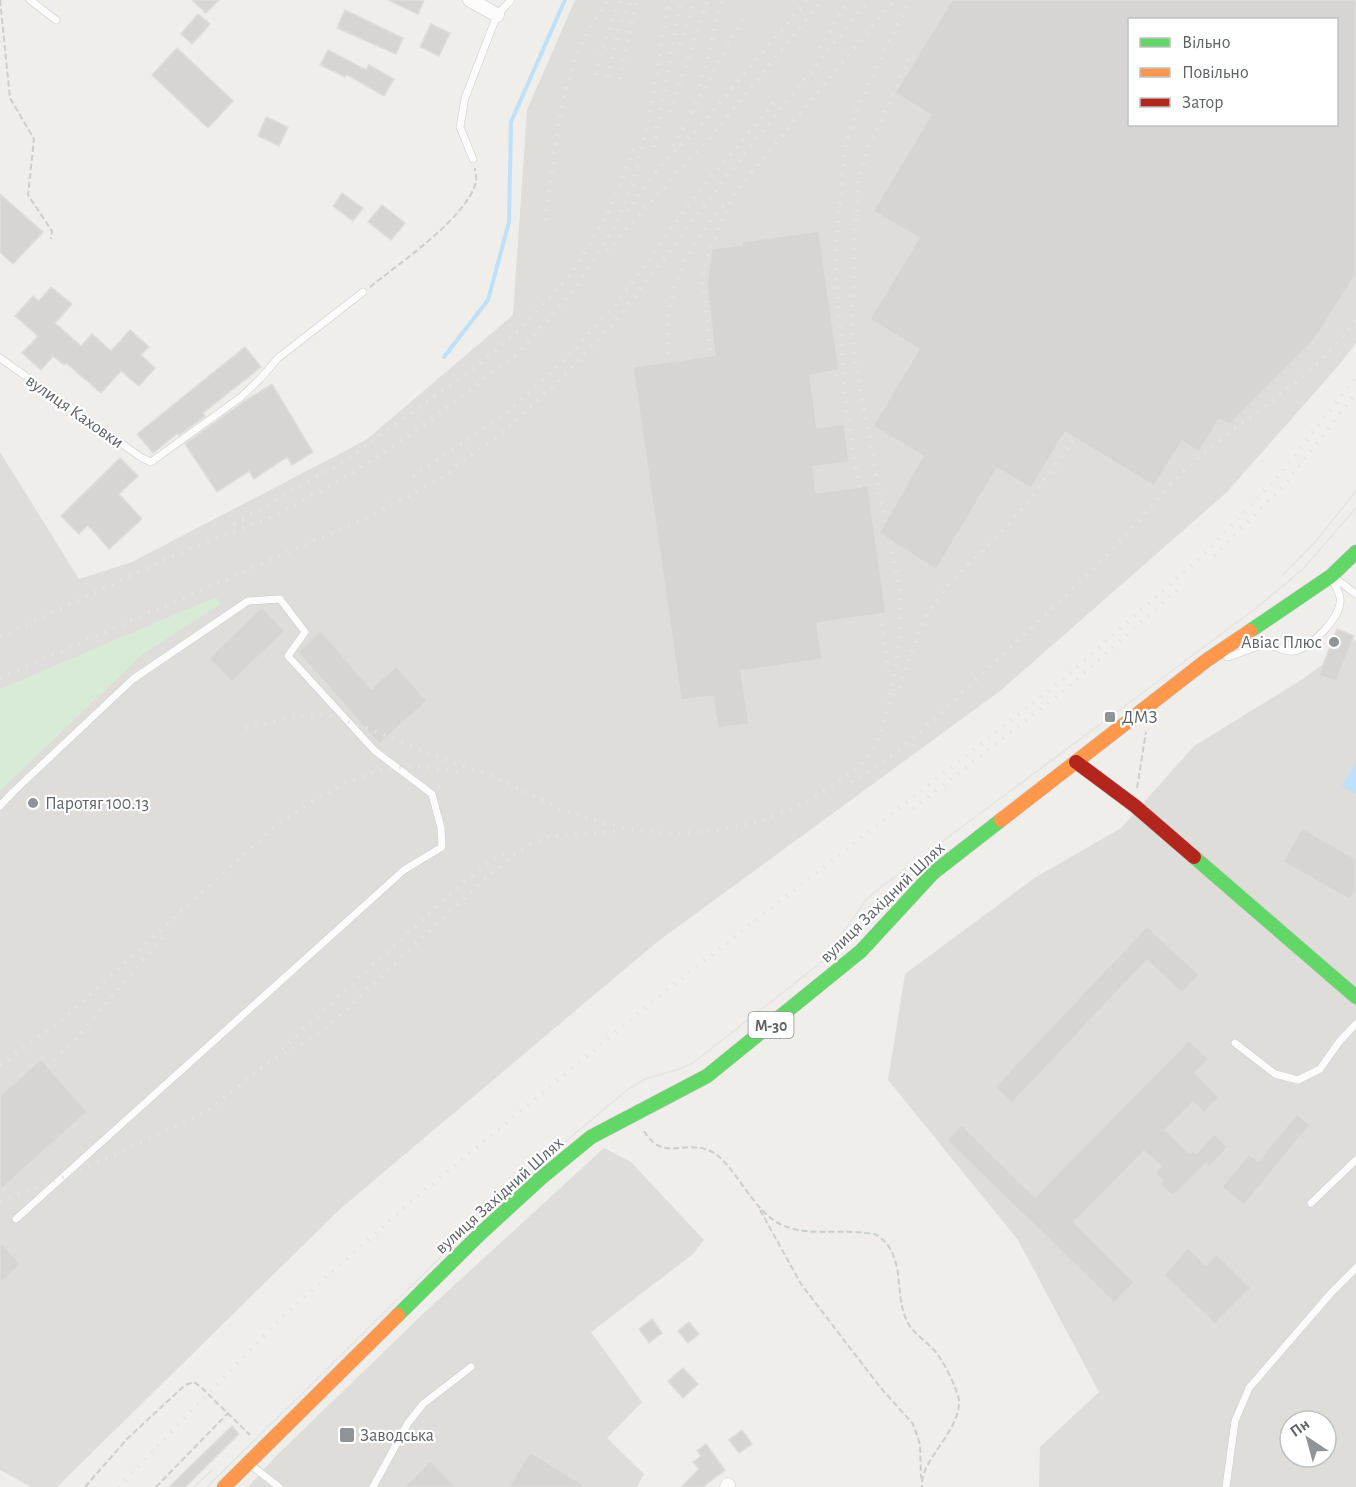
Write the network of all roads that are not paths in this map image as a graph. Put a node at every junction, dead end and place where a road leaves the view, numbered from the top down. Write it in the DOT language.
graph roads {
  1 [pos="30,0"];
  2 [pos="470,0"];
  3 [pos="511,0"];
  4 [pos="497,15"];
  5 [pos="56,20"];
  6 [pos="474,159"];
  7 [pos="363,292"];
  8 [pos="0,358"];
  9 [pos="1356,539"];
  10 [pos="1356,552"];
  11 [pos="1351,561"];
  12 [pos="1331,576"];
  13 [pos="1356,594"];
  14 [pos="1207,660"];
  15 [pos="1076,762"];
  16 [pos="0,806"];
  17 [pos="1356,996"];
  18 [pos="1356,1024"];
  19 [pos="1235,1043"];
  20 [pos="1356,1161"];
  21 [pos="1311,1203"];
  22 [pos="16,1220"];
  23 [pos="1356,1268"];
  24 [pos="471,1367"];
  25 [pos="248,1462"];
  26 [pos="224,1487"];
  27 [pos="279,1487"];
  28 [pos="373,1487"];
  29 [pos="1226,1487"];
  1 -- 5 [label="lane"];
  2 -- 4 [label="street"];
  3 -- 4 [label="lane"];
  4 -- 6 [label="lane"];
  7 -- 8 [label="lane, вулиця Каховки"];
  9 -- 12 [label="street, вулиця Західний Шлях"];
  10 -- 11 [label="main road, М-30"];
  11 -- 12 [label="main road, М-30"];
  12 -- 13 [label="lane"];
  12 -- 14 [label="main road, вулиця Західний Шлях / М-30"];
  12 -- 14 [label="lane"];
  14 -- 15 [label="main road, вулиця Західний Шлях / М-30"];
  15 -- 17 [label="main road"];
  15 -- 25 [label="main road, вулиця Західний Шлях / М-30"];
  16 -- 22 [label="lane"];
  18 -- 19 [label="lane"];
  20 -- 21 [label="lane"];
  23 -- 29 [label="lane"];
  24 -- 28 [label="lane"];
  25 -- 26 [label="main road, вулиця Західний Шлях / М-30"];
  25 -- 27 [label="lane"];
}
